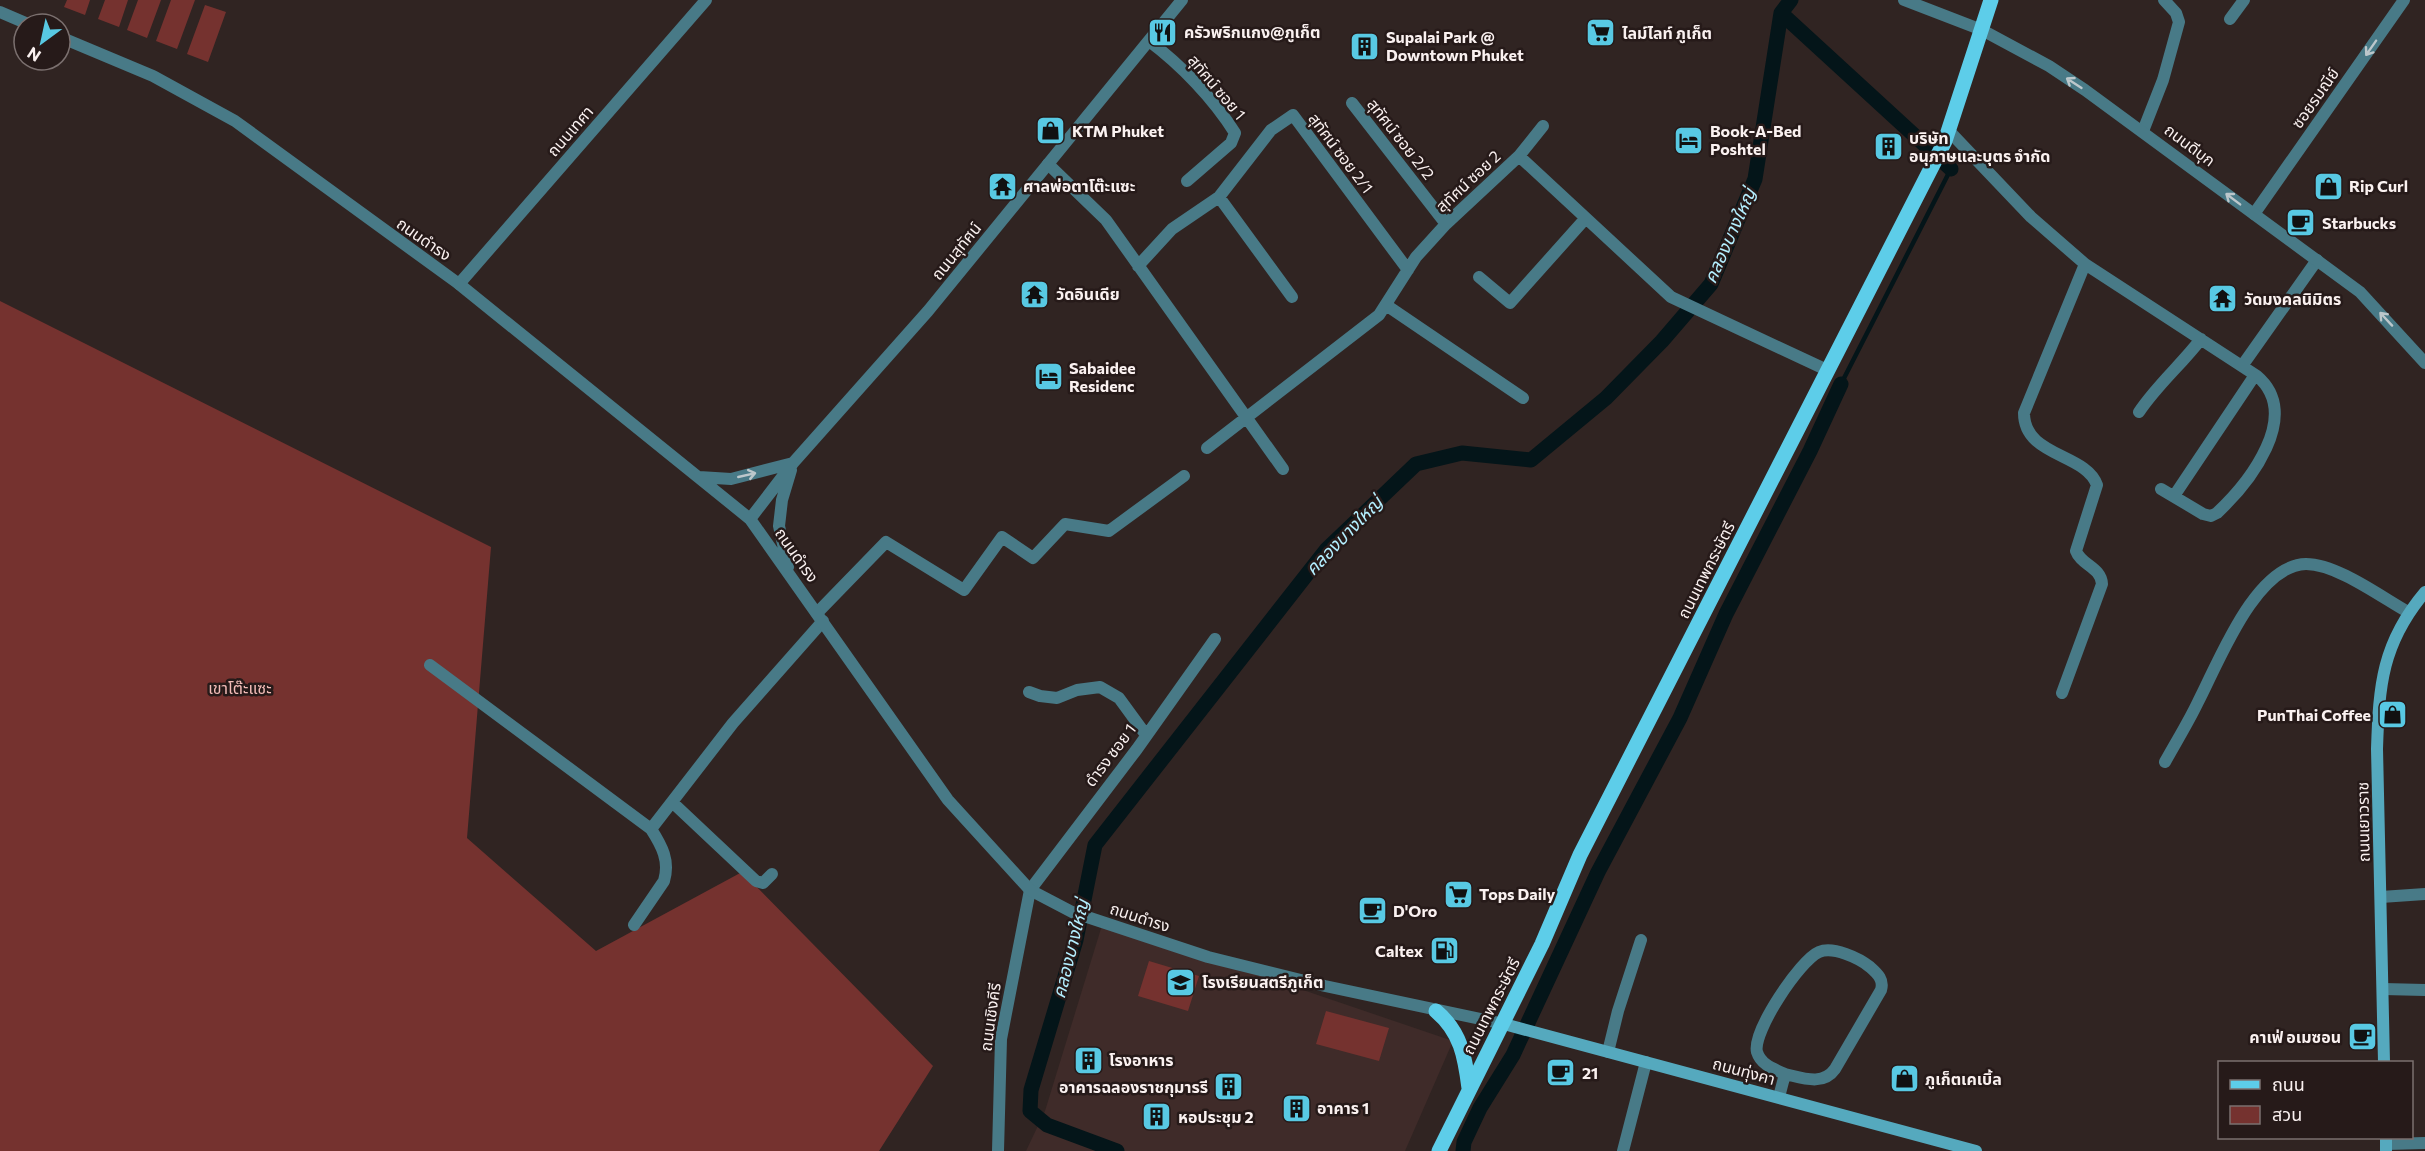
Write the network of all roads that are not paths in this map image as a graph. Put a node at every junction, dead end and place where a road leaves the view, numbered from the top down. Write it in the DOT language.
graph roads {
  1 [pos="706,0"];
  2 [pos="1904,0"];
  3 [pos="1992,0"];
  4 [pos="2164,0"];
  5 [pos="2244,0"];
  6 [pos="2404,0"];
  7 [pos="1179,2"];
  8 [pos="2230,19"];
  9 [pos="1983,30"];
  10 [pos="1149,41"];
  11 [pos="72,42"];
  12 [pos="1352,103"];
  13 [pos="1543,126"];
  14 [pos="2144,131"];
  15 [pos="1948,137"];
  16 [pos="1519,156"];
  17 [pos="1048,164"];
  18 [pos="1187,181"];
  19 [pos="1219,197"];
  20 [pos="2254,214"];
  21 [pos="1585,219"];
  22 [pos="1446,224"];
  23 [pos="2317,260"];
  24 [pos="2085,264"];
  25 [pos="1138,266"];
  26 [pos="1408,270"];
  27 [pos="1479,277"];
  28 [pos="459,284"];
  29 [pos="1292,297"];
  30 [pos="1386,304"];
  31 [pos="2201,339"];
  32 [pos="2425,363"];
  33 [pos="2242,366"];
  34 [pos="1827,370"];
  35 [pos="2255,375"];
  36 [pos="1523,398"];
  37 [pos="2139,412"];
  38 [pos="1247,417"];
  39 [pos="1207,448"];
  40 [pos="793,463"];
  41 [pos="1283,469"];
  42 [pos="1184,476"];
  43 [pos="699,477"];
  44 [pos="2161,489"];
  45 [pos="2174,496"];
  46 [pos="750,519"];
  47 [pos="789,573"];
  48 [pos="2425,592"];
  49 [pos="2408,612"];
  50 [pos="820,617"];
  51 [pos="1215,639"];
  52 [pos="430,665"];
  53 [pos="1029,692"];
  54 [pos="2062,693"];
  55 [pos="1146,735"];
  56 [pos="2165,762"];
  57 [pos="672,802"];
  58 [pos="651,829"];
  59 [pos="772,874"];
  60 [pos="1030,890"];
  61 [pos="2425,894"];
  62 [pos="2381,897"];
  63 [pos="634,925"];
  64 [pos="1641,940"];
  65 [pos="2383,989"];
  66 [pos="2425,990"];
  67 [pos="1436,1011"];
  68 [pos="1509,1025"];
  69 [pos="1608,1052"];
  70 [pos="2384,1061"];
  71 [pos="1646,1062"];
  72 [pos="1785,1074"];
  73 [pos="1469,1088"];
  74 [pos="1779,1097"];
  75 [pos="2425,1143"];
  76 [pos="2386,1144"];
  77 [pos="998,1151"];
  78 [pos="1439,1151"];
  79 [pos="1623,1151"];
  80 [pos="1976,1151"];
  1 -- 28 [label="street, ถนนเทศา"];
  2 -- 9 [label="street, ถนนดีบุก"];
  3 -- 9 [label="main road, ถนนเทพกระษัตรี"];
  4 -- 14 [label="street"];
  5 -- 8 [label="street"];
  6 -- 20 [label="street, ซอยรมณีย์, one-way"];
  7 -- 10 [label="street, ถนนสุทัศน์"];
  14 -- 9 [label="street, ถนนดีบุก, one-way"];
  9 -- 15 [label="main road, ถนนเทพกระษัตรี"];
  10 -- 17 [label="street, ถนนสุทัศน์"];
  10 -- 18 [label="street, สุทัศน์ ซอย 1"];
  11 -- 28 [label="street, ถนนดำรง"];
  12 -- 22 [label="street, สุทัศน์ ซอย 2/2"];
  13 -- 16 [label="street"];
  20 -- 14 [label="street, ถนนดีบุก, one-way"];
  15 -- 24 [label="street"];
  15 -- 34 [label="main road, ถนนเทพกระษัตรี"];
  16 -- 21 [label="street, สุทัศน์ ซอย 2"];
  16 -- 22 [label="street, สุทัศน์ ซอย 2"];
  17 -- 25 [label="street"];
  17 -- 40 [label="street, ถนนสุทัศน์"];
  19 -- 25 [label="street, สุทัศน์ ซอย 2/1"];
  19 -- 26 [label="street, สุทัศน์ ซอย 2/1"];
  19 -- 29 [label="street"];
  20 -- 23 [label="street, ถนนดีบุก"];
  21 -- 27 [label="street"];
  21 -- 34 [label="street, สุทัศน์ ซอย 2"];
  22 -- 26 [label="street, สุทัศน์ ซอย 2"];
  32 -- 23 [label="street, ถนนดีบุก, one-way"];
  23 -- 33 [label="street"];
  24 -- 31 [label="street"];
  24 -- 54 [label="street"];
  25 -- 38 [label="street"];
  26 -- 30 [label="street, สุทัศน์ ซอย 2"];
  28 -- 43 [label="street, ถนนดำรง"];
  30 -- 36 [label="street"];
  30 -- 38 [label="street, สุทัศน์ ซอย 2"];
  31 -- 33 [label="street"];
  31 -- 37 [label="street"];
  33 -- 35 [label="street"];
  34 -- 68 [label="main road, ถนนเทพกระษัตรี"];
  35 -- 45 [label="street"];
  35 -- 45 [label="street"];
  38 -- 39 [label="street, สุทัศน์ ซอย 2"];
  38 -- 41 [label="street"];
  43 -- 40 [label="street, one-way"];
  40 -- 46 [label="street, ถนนสุทัศน์"];
  40 -- 47 [label="street"];
  42 -- 50 [label="street"];
  43 -- 46 [label="street, ถนนดำรง"];
  44 -- 45 [label="street"];
  46 -- 47 [label="street, ถนนดำรง"];
  47 -- 50 [label="street, ถนนดำรง"];
  48 -- 49 [label="main road, ถนนเยาวราช"];
  49 -- 56 [label="street"];
  49 -- 62 [label="main road, ถนนเยาวราช"];
  50 -- 57 [label="street"];
  50 -- 60 [label="street, ถนนดำรง"];
  51 -- 55 [label="street, ดำรง ซอย 1"];
  52 -- 58 [label="street"];
  53 -- 55 [label="street"];
  55 -- 60 [label="street, ดำรง ซอย 1"];
  57 -- 58 [label="street"];
  57 -- 59 [label="street"];
  58 -- 63 [label="street"];
  60 -- 67 [label="street, ถนนดำรง"];
  60 -- 77 [label="street, ถนนเชิงคีรี"];
  61 -- 62 [label="street"];
  62 -- 65 [label="main road, ถนนเยาวราช"];
  64 -- 69 [label="street"];
  65 -- 66 [label="street"];
  65 -- 70 [label="main road, ถนนเยาวราช"];
  67 -- 68 [label="street, ถนนดำรง"];
  67 -- 73 [label="main road"];
  68 -- 69 [label="main road, ถนนทุ่งคา"];
  68 -- 73 [label="main road, ถนนเทพกระษัตรี"];
  69 -- 71 [label="main road, ถนนทุ่งคา"];
  71 -- 74 [label="main road, ถนนทุ่งคา"];
  71 -- 79 [label="street"];
  72 -- 72 [label="street"];
  72 -- 74 [label="street"];
  73 -- 78 [label="main road, ถนนเทพกระษัตรี"];
  74 -- 80 [label="main road, ถนนทุ่งคา"];
  75 -- 76 [label="street"];
}
